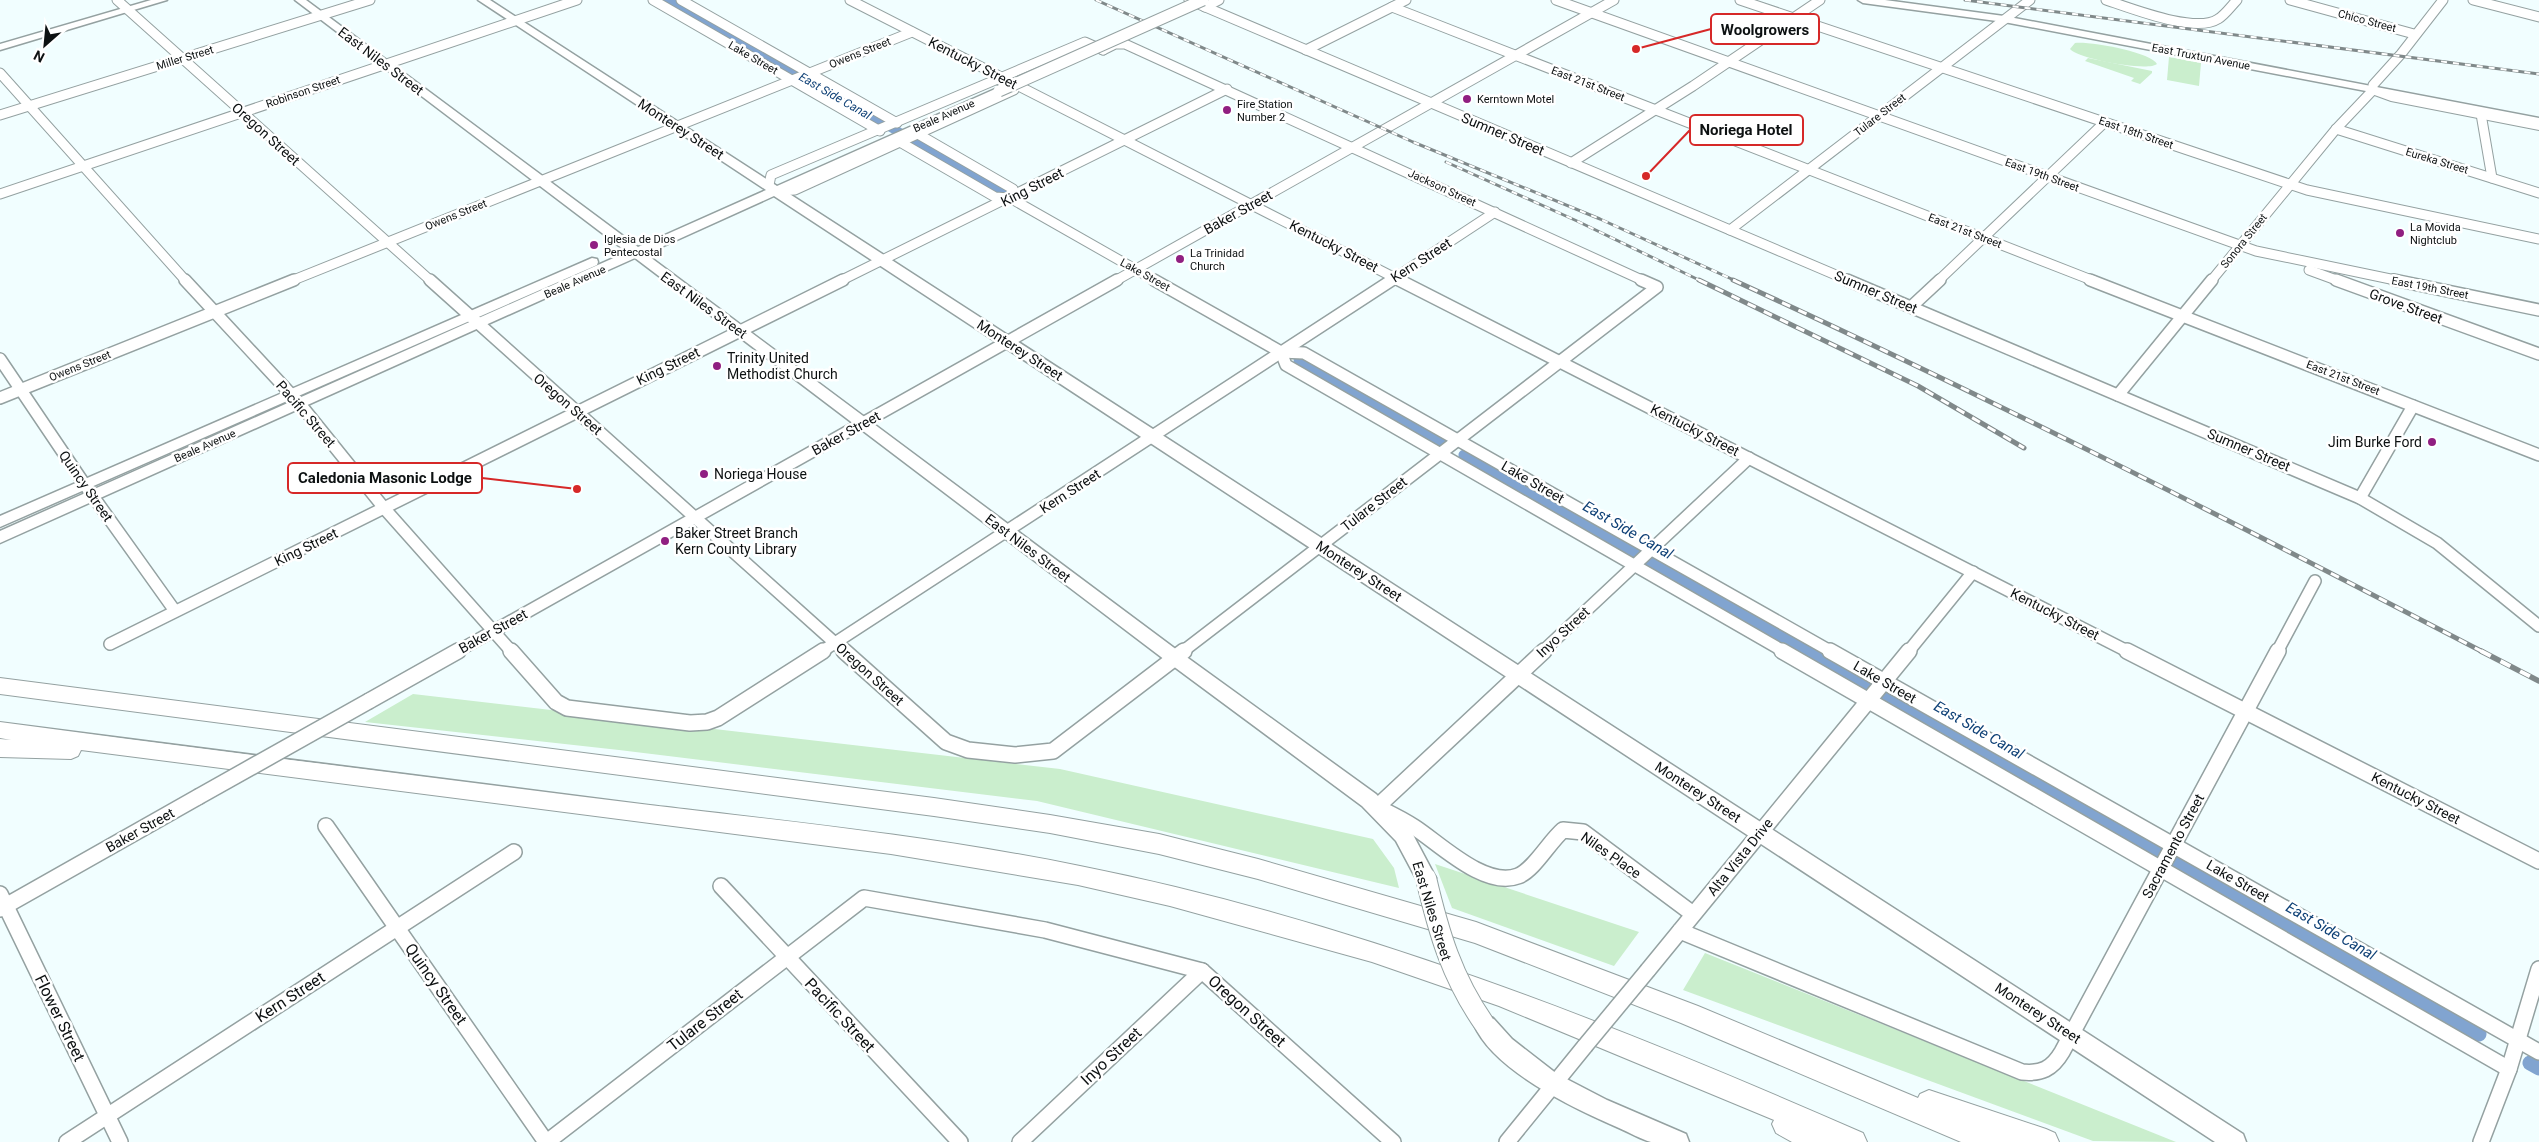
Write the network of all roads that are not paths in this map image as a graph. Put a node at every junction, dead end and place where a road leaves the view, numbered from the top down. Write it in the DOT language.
graph roads {
  1 [pos="117,0"];
  2 [pos="162,0"];
  3 [pos="300,0"];
  4 [pos="370,0"];
  5 [pos="483,0"];
  6 [pos="577,0"];
  7 [pos="653,0"];
  8 [pos="680,0"];
  9 [pos="850,0"];
  10 [pos="1190,0"];
  11 [pos="1219,0"];
  12 [pos="1406,0"];
  13 [pos="1556,0"];
  14 [pos="1614,0"];
  15 [pos="1740,0"];
  16 [pos="1820,0"];
  17 [pos="1863,0"];
  18 [pos="1913,0"];
  19 [pos="2030,0"];
  20 [pos="2106,0"];
  21 [pos="2236,0"];
  22 [pos="2290,0"];
  23 [pos="2443,0"];
  24 [pos="2473,0"];
  25 [pos="1204,3"];
  26 [pos="1392,7"];
  27 [pos="128,10"];
  28 [pos="1591,13"];
  29 [pos="320,15"];
  30 [pos="2007,17"];
  31 [pos="2539,17"];
  32 [pos="1795,18"];
  33 [pos="515,21"];
  34 [pos="912,32"];
  35 [pos="2414,34"];
  36 [pos="0,47"];
  37 [pos="1103,50"];
  38 [pos="1306,50"];
  39 [pos="2182,50"];
  40 [pos="1515,56"];
  41 [pos="182,58"];
  42 [pos="1728,62"];
  43 [pos="386,64"];
  44 [pos="1941,67"];
  45 [pos="0,73"];
  46 [pos="810,73"];
  47 [pos="1002,77"];
  48 [pos="792,80"];
  49 [pos="1021,87"];
  50 [pos="2373,88"];
  51 [pos="1227,89"];
  52 [pos="996,90"];
  53 [pos="1431,103"];
  54 [pos="30,106"];
  55 [pos="1654,110"];
  56 [pos="243,113"];
  57 [pos="2539,113"];
  58 [pos="2480,114"];
  59 [pos="0,115"];
  60 [pos="1878,116"];
  61 [pos="2539,117"];
  62 [pos="2105,122"];
  63 [pos="2539,122"];
  64 [pos="897,123"];
  65 [pos="677,126"];
  66 [pos="2539,126"];
  67 [pos="2336,129"];
  68 [pos="880,131"];
  69 [pos="918,134"];
  70 [pos="1126,141"];
  71 [pos="900,142"];
  72 [pos="1353,147"];
  73 [pos="1571,162"];
  74 [pos="84,166"];
  75 [pos="1808,170"];
  76 [pos="2048,177"];
  77 [pos="2492,178"];
  78 [pos="540,181"];
  79 [pos="772,184"];
  80 [pos="2290,184"];
  81 [pos="795,190"];
  82 [pos="2539,193"];
  83 [pos="0,194"];
  84 [pos="1010,198"];
  85 [pos="797,204"];
  86 [pos="1251,204"];
  87 [pos="1495,212"];
  88 [pos="1730,230"];
  89 [pos="1983,238"];
  90 [pos="2539,239"];
  91 [pos="388,242"];
  92 [pos="2240,246"];
  93 [pos="631,251"];
  94 [pos="2274,256"];
  95 [pos="884,261"];
  96 [pos="1136,270"];
  97 [pos="1395,278"];
  98 [pos="1657,287"];
  99 [pos="1911,307"];
  100 [pos="2539,310"];
  101 [pos="214,312"];
  102 [pos="2183,316"];
  103 [pos="473,321"];
  104 [pos="740,331"];
  105 [pos="1009,342"];
  106 [pos="1281,352"];
  107 [pos="2539,354"];
  108 [pos="0,359"];
  109 [pos="1560,362"];
  110 [pos="21,390"];
  111 [pos="2118,395"];
  112 [pos="0,398"];
  113 [pos="295,399"];
  114 [pos="2413,406"];
  115 [pos="577,412"];
  116 [pos="862,423"];
  117 [pos="1152,436"];
  118 [pos="1458,440"];
  119 [pos="1440,454"];
  120 [pos="2539,455"];
  121 [pos="1749,458"];
  122 [pos="88,490"];
  123 [pos="2360,498"];
  124 [pos="384,508"];
  125 [pos="695,518"];
  126 [pos="0,522"];
  127 [pos="1007,532"];
  128 [pos="0,537"];
  129 [pos="1320,546"];
  130 [pos="1652,550"];
  131 [pos="1634,566"];
  132 [pos="1973,572"];
  133 [pos="2315,581"];
  134 [pos="175,611"];
  135 [pos="2539,626"];
  136 [pos="493,631"];
  137 [pos="834,642"];
  138 [pos="110,644"];
  139 [pos="1175,658"];
  140 [pos="1518,675"];
  141 [pos="1884,681"];
  142 [pos="0,686"];
  143 [pos="1868,701"];
  144 [pos="2246,711"];
  145 [pos="631,716"];
  146 [pos="0,730"];
  147 [pos="0,748"];
  148 [pos="168,754"];
  149 [pos="1043,756"];
  150 [pos="1377,807"];
  151 [pos="326,826"];
  152 [pos="1760,833"];
  153 [pos="2173,847"];
  154 [pos="514,852"];
  155 [pos="2539,861"];
  156 [pos="2161,868"];
  157 [pos="721,886"];
  158 [pos="864,898"];
  159 [pos="2,903"];
  160 [pos="1693,914"];
  161 [pos="397,928"];
  162 [pos="1680,931"];
  163 [pos="786,958"];
  164 [pos="2539,969"];
  165 [pos="1202,971"];
  166 [pos="1486,1025"];
  167 [pos="2072,1035"];
  168 [pos="2518,1040"];
  169 [pos="2539,1052"];
  170 [pos="1801,1060"];
  171 [pos="2509,1070"];
  172 [pos="1553,1086"];
  173 [pos="1732,1088"];
  174 [pos="108,1115"];
  175 [pos="67,1142"];
  176 [pos="120,1142"];
  177 [pos="547,1142"];
  178 [pos="960,1142"];
  179 [pos="1020,1142"];
  180 [pos="1393,1142"];
  181 [pos="1507,1142"];
  182 [pos="1678,1142"];
  183 [pos="1819,1142"];
  184 [pos="1854,1142"];
  185 [pos="1992,1142"];
  186 [pos="2046,1142"];
  187 [pos="2235,1142"];
  188 [pos="2481,1142"];
  1 -- 27 [label="street, Oregon Street"];
  2 -- 27 [label="main road"];
  3 -- 29 [label="main road, East Niles Street"];
  4 -- 29 [label="street, Miller Street"];
  5 -- 33 [label="main road, Monterey Street"];
  6 -- 33 [label="street, Robinson Street"];
  7 -- 48 [label="street, Lake Street"];
  8 -- 46 [label="street, Lake Street"];
  9 -- 34 [label="street, Kentucky Street"];
  10 -- 25 [label="street, Sumner Street"];
  10 -- 52 [label="main road, Beale Avenue"];
  11 -- 25 [label="street, Beale Avenue"];
  12 -- 26 [label="street"];
  13 -- 28 [label="street, East 19th Street"];
  14 -- 28 [label="street, Baker Street"];
  15 -- 32 [label="street, East 18th Street"];
  16 -- 32 [label="street"];
  17 -- 30 [label="main road, East Truxtun Avenue"];
  18 -- 30 [label="main road, East Truxtun Avenue"];
  19 -- 30 [label="street, Tulare Street"];
  20 -- 21 [label="street"];
  22 -- 35 [label="street, Chico Street"];
  23 -- 35 [label="street, Sonora Street"];
  24 -- 31 [label="street"];
  25 -- 38 [label="street, Sumner Street"];
  25 -- 52 [label="main road, Beale Avenue, bridge"];
  26 -- 38 [label="street"];
  26 -- 40 [label="street, East 21st Street"];
  27 -- 36 [label="main road"];
  27 -- 41 [label="street, Oregon Street"];
  28 -- 40 [label="street, Baker Street"];
  28 -- 42 [label="street, East 19th Street"];
  29 -- 41 [label="street, Miller Street"];
  29 -- 43 [label="main road, East Niles Street"];
  30 -- 39 [label="main road, East Truxtun Avenue"];
  30 -- 44 [label="street, Tulare Street"];
  32 -- 42 [label="street"];
  32 -- 44 [label="street, East 18th Street"];
  33 -- 43 [label="street, Robinson Street"];
  33 -- 65 [label="main road, Monterey Street"];
  34 -- 46 [label="street, Owens Street"];
  34 -- 47 [label="street, Kentucky Street"];
  35 -- 50 [label="street, Sonora Street"];
  37 -- 47 [label="street"];
  37 -- 49 [label="street, Jackson Street"];
  37 -- 51 [label="street, Jackson Street"];
  38 -- 53 [label="street, Sumner Street"];
  39 -- 50 [label="main road, East Truxtun Avenue"];
  39 -- 50 [label="main road, East Truxtun Avenue"];
  40 -- 53 [label="street, Baker Street"];
  40 -- 55 [label="street, East 21st Street"];
  41 -- 54 [label="street, Miller Street"];
  41 -- 56 [label="street, Oregon Street"];
  42 -- 55 [label="street"];
  42 -- 60 [label="street, East 19th Street"];
  43 -- 56 [label="street, Robinson Street"];
  43 -- 78 [label="main road, East Niles Street"];
  44 -- 60 [label="street, Tulare Street"];
  44 -- 62 [label="street, East 18th Street"];
  45 -- 54 [label="street, Pacific Street"];
  46 -- 48 [label="street, Owens Street"];
  46 -- 64 [label="street, Lake Street"];
  47 -- 49 [label="street, Kentucky Street"];
  47 -- 64 [label="street"];
  48 -- 65 [label="street, Owens Street"];
  48 -- 68 [label="street, Lake Street"];
  49 -- 69 [label="street, Jackson Street"];
  49 -- 70 [label="street, Kentucky Street"];
  50 -- 57 [label="highway"];
  50 -- 58 [label="highway"];
  50 -- 61 [label="main road, East Truxtun Avenue"];
  50 -- 63 [label="main road, East Truxtun Avenue"];
  50 -- 67 [label="street, Sonora Street"];
  51 -- 70 [label="street, King Street"];
  51 -- 72 [label="street, Jackson Street"];
  52 -- 79 [label="main road, Beale Avenue"];
  53 -- 72 [label="street, Baker Street"];
  53 -- 73 [label="street, Sumner Street"];
  54 -- 59 [label="street, Miller Street"];
  54 -- 74 [label="street, Pacific Street"];
  55 -- 73 [label="street"];
  55 -- 75 [label="street, East 21st Street"];
  56 -- 74 [label="street, Robinson Street"];
  56 -- 91 [label="street, Oregon Street"];
  58 -- 66 [label="highway"];
  58 -- 77 [label="street"];
  60 -- 75 [label="street, Tulare Street"];
  60 -- 76 [label="street, East 19th Street"];
  62 -- 76 [label="street"];
  62 -- 80 [label="street, East 18th Street"];
  64 -- 68 [label="street"];
  65 -- 78 [label="street, Owens Street"];
  65 -- 79 [label="main road, Monterey Street"];
  67 -- 77 [label="street, Eureka Street"];
  67 -- 80 [label="street, Sonora Street"];
  68 -- 79 [label="street"];
  69 -- 71 [label="street, Jackson Street"];
  69 -- 84 [label="street, Lake Street"];
  70 -- 84 [label="street, King Street"];
  70 -- 86 [label="street, Kentucky Street"];
  71 -- 81 [label="street, Jackson Street"];
  71 -- 84 [label="street, Lake Street"];
  72 -- 86 [label="street, Baker Street"];
  72 -- 87 [label="street, Jackson Street"];
  73 -- 88 [label="street, Sumner Street"];
  74 -- 83 [label="street, Robinson Street"];
  74 -- 101 [label="street, Pacific Street"];
  75 -- 88 [label="street, Tulare Street"];
  75 -- 89 [label="street, East 21st Street"];
  76 -- 89 [label="street"];
  76 -- 92 [label="street, East 19th Street"];
  77 -- 82 [label="street, Eureka Street"];
  78 -- 91 [label="street, Owens Street"];
  78 -- 93 [label="main road, East Niles Street"];
  79 -- 81 [label="street"];
  79 -- 85 [label="main road, Monterey Street"];
  79 -- 93 [label="main road, Beale Avenue"];
  80 -- 90 [label="street, East 18th Street"];
  80 -- 92 [label="street, Sonora Street"];
  81 -- 85 [label="main road"];
  84 -- 95 [label="street, King Street"];
  84 -- 96 [label="street, Lake Street"];
  85 -- 95 [label="main road, Monterey Street"];
  86 -- 96 [label="street, Baker Street"];
  86 -- 97 [label="street, Kentucky Street"];
  87 -- 97 [label="street, Kern Street"];
  87 -- 98 [label="street, Jackson Street"];
  88 -- 99 [label="street, Sumner Street"];
  89 -- 99 [label="street"];
  89 -- 102 [label="street, East 21st Street"];
  91 -- 101 [label="street, Owens Street"];
  91 -- 103 [label="street, Oregon Street"];
  92 -- 94 [label="street, East 19th Street"];
  92 -- 102 [label="street, Sonora Street"];
  93 -- 103 [label="main road, Beale Avenue"];
  93 -- 104 [label="main road, East Niles Street"];
  94 -- 100 [label="street, East 19th Street"];
  94 -- 107 [label="street, Grove Street"];
  95 -- 104 [label="street, King Street"];
  95 -- 105 [label="main road, Monterey Street"];
  96 -- 105 [label="street, Baker Street"];
  96 -- 106 [label="street, Lake Street"];
  97 -- 106 [label="street, Kern Street"];
  97 -- 109 [label="street, Kentucky Street"];
  98 -- 109 [label="street, Tulare Street"];
  99 -- 111 [label="street, Sumner Street"];
  101 -- 110 [label="street, Owens Street"];
  101 -- 113 [label="street, Pacific Street"];
  102 -- 111 [label="street, Sonora Street"];
  102 -- 114 [label="street, East 21st Street"];
  103 -- 113 [label="main road, Beale Avenue"];
  103 -- 115 [label="street, Oregon Street"];
  104 -- 115 [label="street, King Street"];
  104 -- 116 [label="main road, East Niles Street"];
  105 -- 116 [label="street, Baker Street"];
  105 -- 117 [label="main road, Monterey Street"];
  106 -- 117 [label="street, Kern Street"];
  106 -- 118 [label="street, Lake Street"];
  106 -- 119 [label="street, Lake Street"];
  108 -- 110 [label="street, Quincy Street"];
  109 -- 118 [label="street, Tulare Street"];
  109 -- 121 [label="street, Kentucky Street"];
  110 -- 112 [label="street, Owens Street"];
  110 -- 122 [label="street, Quincy Street"];
  111 -- 123 [label="street, Sumner Street"];
  113 -- 122 [label="main road, Beale Avenue"];
  113 -- 124 [label="street, Pacific Street"];
  114 -- 120 [label="street, East 21st Street"];
  114 -- 123 [label="street"];
  115 -- 124 [label="street, King Street"];
  115 -- 125 [label="street, Oregon Street"];
  116 -- 125 [label="street, Baker Street"];
  116 -- 127 [label="main road, East Niles Street"];
  117 -- 127 [label="street, Kern Street"];
  117 -- 129 [label="main road, Monterey Street"];
  118 -- 119 [label="street, Tulare Street"];
  118 -- 130 [label="street, Lake Street"];
  119 -- 129 [label="street, Tulare Street"];
  119 -- 131 [label="street, Lake Street"];
  121 -- 130 [label="street, Inyo Street"];
  121 -- 132 [label="street, Kentucky Street"];
  122 -- 126 [label="main road, Beale Avenue"];
  122 -- 128 [label="main road, Beale Avenue"];
  122 -- 134 [label="street, Quincy Street"];
  123 -- 135 [label="street, Sumner Street"];
  124 -- 134 [label="street, King Street"];
  124 -- 136 [label="street, Pacific Street"];
  125 -- 136 [label="street, Baker Street"];
  125 -- 137 [label="street, Oregon Street"];
  127 -- 137 [label="street, Kern Street"];
  127 -- 139 [label="main road, East Niles Street"];
  129 -- 139 [label="street, Tulare Street"];
  129 -- 140 [label="main road, Monterey Street"];
  130 -- 131 [label="street, Inyo Street"];
  130 -- 141 [label="street, Lake Street"];
  131 -- 140 [label="street, Inyo Street"];
  131 -- 143 [label="street, Lake Street"];
  132 -- 141 [label="street, Alta Vista Drive"];
  132 -- 144 [label="street, Kentucky Street"];
  133 -- 144 [label="street, Sacramento Street"];
  134 -- 138 [label="street, King Street"];
  136 -- 145 [label="street, Pacific Street"];
  136 -- 159 [label="street, Baker Street, bridge"];
  137 -- 145 [label="street, Kern Street"];
  137 -- 149 [label="street, Oregon Street"];
  139 -- 149 [label="street, Tulare Street"];
  139 -- 150 [label="main road, East Niles Street"];
  140 -- 150 [label="street, Inyo Street"];
  140 -- 152 [label="main road, Monterey Street"];
  141 -- 143 [label="street, Alta Vista Drive"];
  141 -- 153 [label="street, Lake Street"];
  142 -- 170 [label="highway"];
  143 -- 152 [label="street, Alta Vista Drive"];
  143 -- 156 [label="street, Lake Street"];
  144 -- 153 [label="street, Sacramento Street"];
  144 -- 155 [label="street, Kentucky Street"];
  146 -- 148 [label="highway"];
  147 -- 148 [label="highway"];
  148 -- 173 [label="highway"];
  150 -- 160 [label="street, Niles Place"];
  150 -- 166 [label="main road, East Niles Street, bridge"];
  151 -- 161 [label="street, Quincy Street"];
  152 -- 160 [label="street, Alta Vista Drive"];
  152 -- 167 [label="main road, Monterey Street"];
  153 -- 156 [label="street, Sacramento Street"];
  153 -- 168 [label="street, Lake Street"];
  154 -- 161 [label="street, Kern Street"];
  156 -- 167 [label="street, Sacramento Street"];
  156 -- 171 [label="street, Lake Street"];
  157 -- 163 [label="street, Pacific Street"];
  158 -- 163 [label="street, Tulare Street"];
  158 -- 165 [label="street, Oregon Street"];
  159 -- 174 [label="street, Flower Street"];
  160 -- 162 [label="street, Alta Vista Drive"];
  161 -- 174 [label="street, Kern Street"];
  161 -- 177 [label="street, Quincy Street"];
  162 -- 167 [label="street, Sacramento Street"];
  162 -- 172 [label="street, Alta Vista Drive, bridge"];
  163 -- 177 [label="street, Tulare Street"];
  163 -- 178 [label="street, Pacific Street"];
  164 -- 168 [label="street"];
  165 -- 179 [label="street, Inyo Street"];
  165 -- 180 [label="street, Oregon Street"];
  166 -- 172 [label="main road, East Niles Street"];
  167 -- 187 [label="main road, Monterey Street"];
  168 -- 169 [label="street, Lake Street"];
  168 -- 171 [label="street"];
  170 -- 185 [label="highway"];
  170 -- 186 [label="highway"];
  171 -- 188 [label="street"];
  172 -- 181 [label="street, Alta Vista Drive"];
  172 -- 182 [label="main road, East Niles Street"];
  173 -- 183 [label="highway"];
  173 -- 184 [label="highway"];
  174 -- 175 [label="street, Kern Street"];
  174 -- 176 [label="street, Flower Street"];
}
